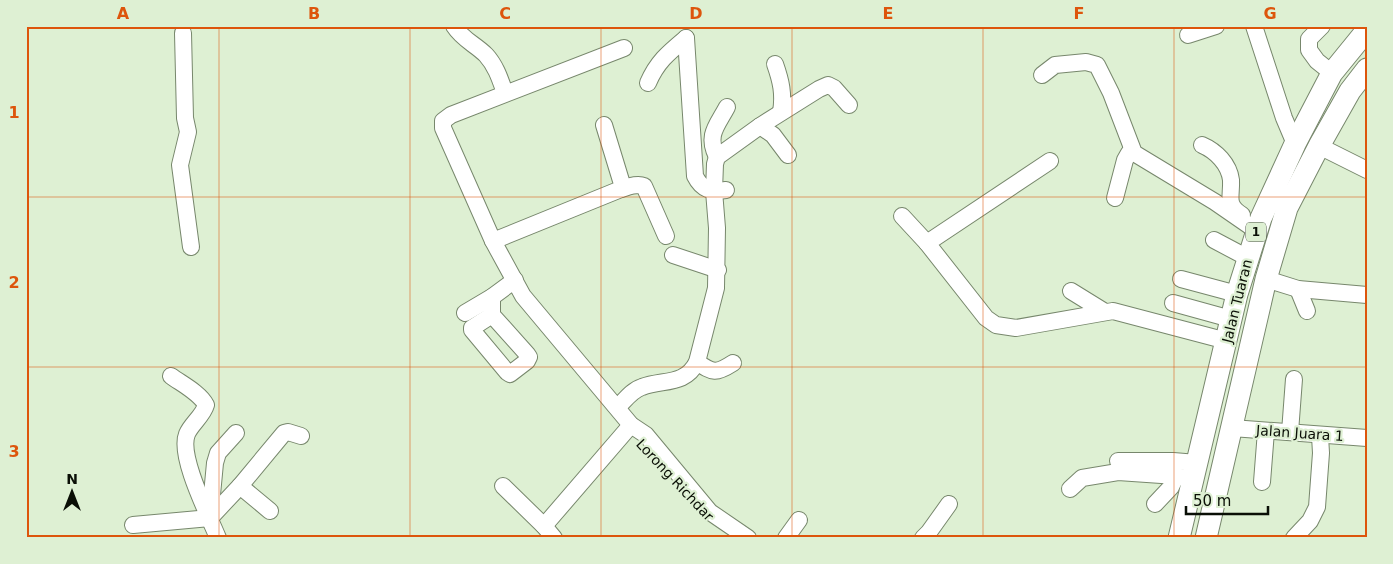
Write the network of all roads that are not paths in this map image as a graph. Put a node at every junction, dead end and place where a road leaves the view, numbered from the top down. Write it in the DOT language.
graph roads {
  1 [pos="454,26"];
  2 [pos="1216,26"];
  3 [pos="1254,26"];
  4 [pos="1322,26"];
  5 [pos="185,29"];
  6 [pos="1367,30"];
  7 [pos="1188,35"];
  8 [pos="624,48"];
  9 [pos="775,64"];
  10 [pos="1367,69"];
  11 [pos="1332,73"];
  12 [pos="1042,74"];
  13 [pos="648,84"];
  14 [pos="505,93"];
  15 [pos="849,105"];
  16 [pos="727,107"];
  17 [pos="782,112"];
  18 [pos="604,125"];
  19 [pos="760,126"];
  20 [pos="1295,144"];
  21 [pos="1202,145"];
  22 [pos="1319,146"];
  23 [pos="1128,153"];
  24 [pos="788,155"];
  25 [pos="717,157"];
  26 [pos="1050,161"];
  27 [pos="1367,170"];
  28 [pos="621,189"];
  29 [pos="720,190"];
  30 [pos="1115,198"];
  31 [pos="902,216"];
  32 [pos="1259,224"];
  33 [pos="666,236"];
  34 [pos="1214,240"];
  35 [pos="494,241"];
  36 [pos="927,243"];
  37 [pos="191,247"];
  38 [pos="672,255"];
  39 [pos="1248,258"];
  40 [pos="718,270"];
  41 [pos="1182,279"];
  42 [pos="1266,279"];
  43 [pos="515,280"];
  44 [pos="1298,289"];
  45 [pos="1071,291"];
  46 [pos="1237,294"];
  47 [pos="1367,295"];
  48 [pos="492,297"];
  49 [pos="1173,303"];
  50 [pos="1307,311"];
  51 [pos="1105,312"];
  52 [pos="1231,319"];
  53 [pos="1227,341"];
  54 [pos="697,362"];
  55 [pos="733,363"];
  56 [pos="171,376"];
  57 [pos="1294,379"];
  58 [pos="618,407"];
  59 [pos="631,425"];
  60 [pos="1232,428"];
  61 [pos="1266,431"];
  62 [pos="1290,432"];
  63 [pos="236,433"];
  64 [pos="301,436"];
  65 [pos="1320,436"];
  66 [pos="1367,438"];
  67 [pos="1118,461"];
  68 [pos="1222,464"];
  69 [pos="1191,469"];
  70 [pos="1262,482"];
  71 [pos="240,486"];
  72 [pos="503,486"];
  73 [pos="1070,489"];
  74 [pos="949,504"];
  75 [pos="1155,504"];
  76 [pos="270,511"];
  77 [pos="210,518"];
  78 [pos="799,520"];
  79 [pos="133,525"];
  80 [pos="549,532"];
  81 [pos="218,538"];
  82 [pos="738,538"];
  83 [pos="748,538"];
  84 [pos="786,538"];
  85 [pos="923,538"];
  86 [pos="1179,538"];
  87 [pos="1206,538"];
  88 [pos="1294,538"];
  1 -- 14 [label="street"];
  2 -- 7 [label="street"];
  3 -- 20 [label="street"];
  4 -- 11 [label="street"];
  5 -- 37 [label="street"];
  6 -- 11 [label="main road, Jalan Tuaran / 1"];
  8 -- 14 [label="street"];
  9 -- 17 [label="street"];
  10 -- 22 [label="main road, Jalan Tuaran / 1"];
  11 -- 20 [label="main road, Jalan Tuaran / 1"];
  12 -- 23 [label="street"];
  13 -- 29 [label="street"];
  14 -- 35 [label="street"];
  15 -- 17 [label="street"];
  16 -- 25 [label="street"];
  17 -- 19 [label="street"];
  18 -- 28 [label="street"];
  19 -- 24 [label="street"];
  19 -- 25 [label="street"];
  20 -- 32 [label="main road, Jalan Tuaran / 1"];
  21 -- 32 [label="street"];
  22 -- 27 [label="street"];
  22 -- 42 [label="main road, Jalan Tuaran / 1"];
  23 -- 30 [label="street"];
  23 -- 32 [label="street"];
  25 -- 29 [label="street"];
  26 -- 36 [label="street"];
  28 -- 33 [label="street"];
  28 -- 35 [label="street"];
  29 -- 40 [label="street"];
  31 -- 36 [label="street"];
  32 -- 39 [label="main road, Jalan Tuaran / 1"];
  34 -- 39 [label="street"];
  35 -- 43 [label="street"];
  36 -- 51 [label="street"];
  38 -- 40 [label="street"];
  39 -- 46 [label="main road, Jalan Tuaran / 1"];
  40 -- 54 [label="street"];
  41 -- 46 [label="street"];
  42 -- 44 [label="street"];
  42 -- 60 [label="main road, Jalan Tuaran / 1"];
  43 -- 48 [label="street"];
  43 -- 58 [label="street"];
  44 -- 47 [label="street"];
  44 -- 50 [label="street"];
  45 -- 51 [label="street"];
  46 -- 52 [label="main road, Jalan Tuaran / 1"];
  48 -- 48 [label="street"];
  49 -- 52 [label="street"];
  51 -- 53 [label="street"];
  52 -- 53 [label="main road, Jalan Tuaran / 1"];
  53 -- 69 [label="main road, Jalan Tuaran / 1"];
  54 -- 55 [label="street"];
  54 -- 58 [label="street"];
  56 -- 77 [label="street"];
  57 -- 62 [label="street"];
  58 -- 59 [label="street"];
  59 -- 80 [label="street"];
  59 -- 82 [label="street, Lorong Richdar"];
  59 -- 83 [label="street, Lorong Richdar"];
  60 -- 61 [label="street, Jalan Juara 1"];
  60 -- 68 [label="main road, Jalan Tuaran / 1"];
  61 -- 62 [label="street, Jalan Juara 1"];
  61 -- 70 [label="street"];
  62 -- 65 [label="street, Jalan Juara 1"];
  63 -- 77 [label="street"];
  64 -- 71 [label="street"];
  65 -- 66 [label="street, Jalan Juara 1"];
  65 -- 88 [label="street"];
  67 -- 69 [label="street"];
  68 -- 69 [label="main road"];
  68 -- 87 [label="main road, Jalan Tuaran / 1"];
  69 -- 73 [label="street"];
  69 -- 75 [label="street"];
  69 -- 86 [label="main road, Jalan Tuaran / 1"];
  71 -- 76 [label="street"];
  71 -- 77 [label="street"];
  72 -- 80 [label="street"];
  74 -- 85 [label="street"];
  77 -- 79 [label="street"];
  77 -- 81 [label="street"];
  78 -- 84 [label="street"];
}
